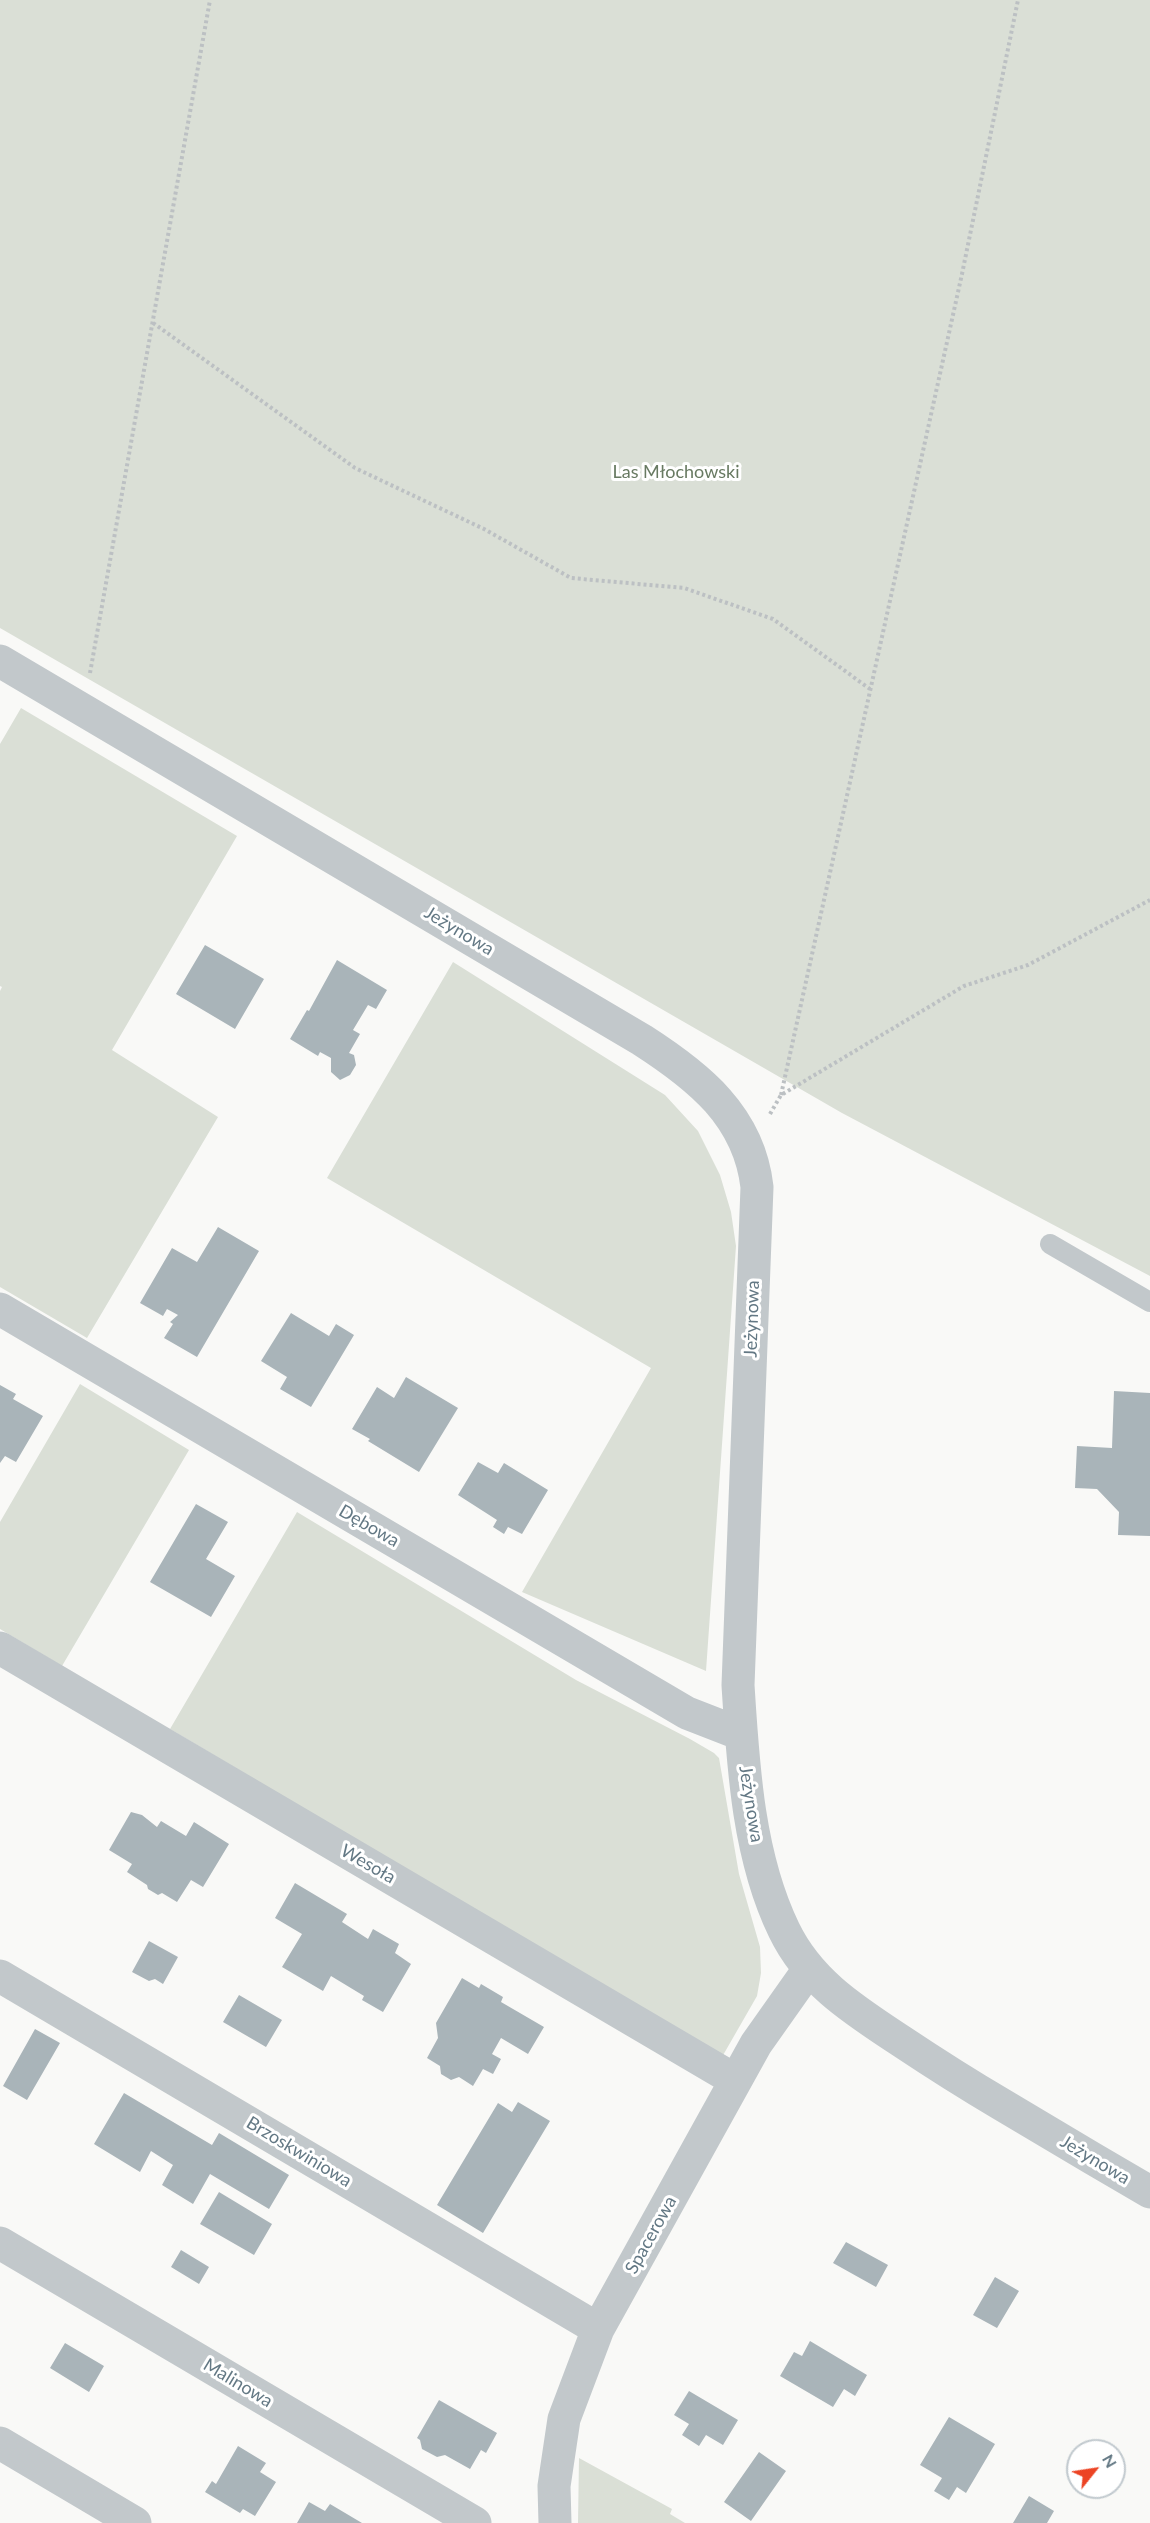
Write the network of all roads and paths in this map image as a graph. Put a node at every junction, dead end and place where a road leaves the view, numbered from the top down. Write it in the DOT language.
graph roads {
  1 [pos="210,0"];
  2 [pos="1018,0"];
  3 [pos="153,322"];
  4 [pos="0,661"];
  5 [pos="870,690"];
  6 [pos="83,710"];
  7 [pos="1150,900"];
  8 [pos="782,1095"];
  9 [pos="750,1149"];
  10 [pos="1050,1244"];
  11 [pos="1150,1302"];
  12 [pos="0,1309"];
  13 [pos="0,1648"];
  14 [pos="741,1734"];
  15 [pos="809,1969"];
  16 [pos="0,1976"];
  17 [pos="735,2080"];
  18 [pos="1150,2192"];
  19 [pos="0,2243"];
  20 [pos="598,2329"];
  21 [pos="0,2444"];
  22 [pos="135,2523"];
  23 [pos="475,2523"];
  24 [pos="555,2523"];
  1 -- 3 [label="path"];
  2 -- 5 [label="path"];
  3 -- 5 [label="path"];
  3 -- 6 [label="path"];
  4 -- 6 [label="street, Jeżynowa"];
  5 -- 8 [label="path"];
  6 -- 9 [label="street, Jeżynowa"];
  7 -- 8 [label="path"];
  8 -- 9 [label="path"];
  9 -- 14 [label="street, Jeżynowa"];
  10 -- 11 [label="lane"];
  12 -- 14 [label="street, Dębowa"];
  13 -- 17 [label="street, Wesoła"];
  14 -- 15 [label="street, Jeżynowa"];
  15 -- 17 [label="street, Spacerowa"];
  15 -- 18 [label="street, Jeżynowa"];
  16 -- 20 [label="street, Brzoskwiniowa"];
  17 -- 20 [label="street, Spacerowa"];
  19 -- 23 [label="street, Malinowa"];
  20 -- 24 [label="street, Spacerowa"];
  21 -- 22 [label="street"];
}
